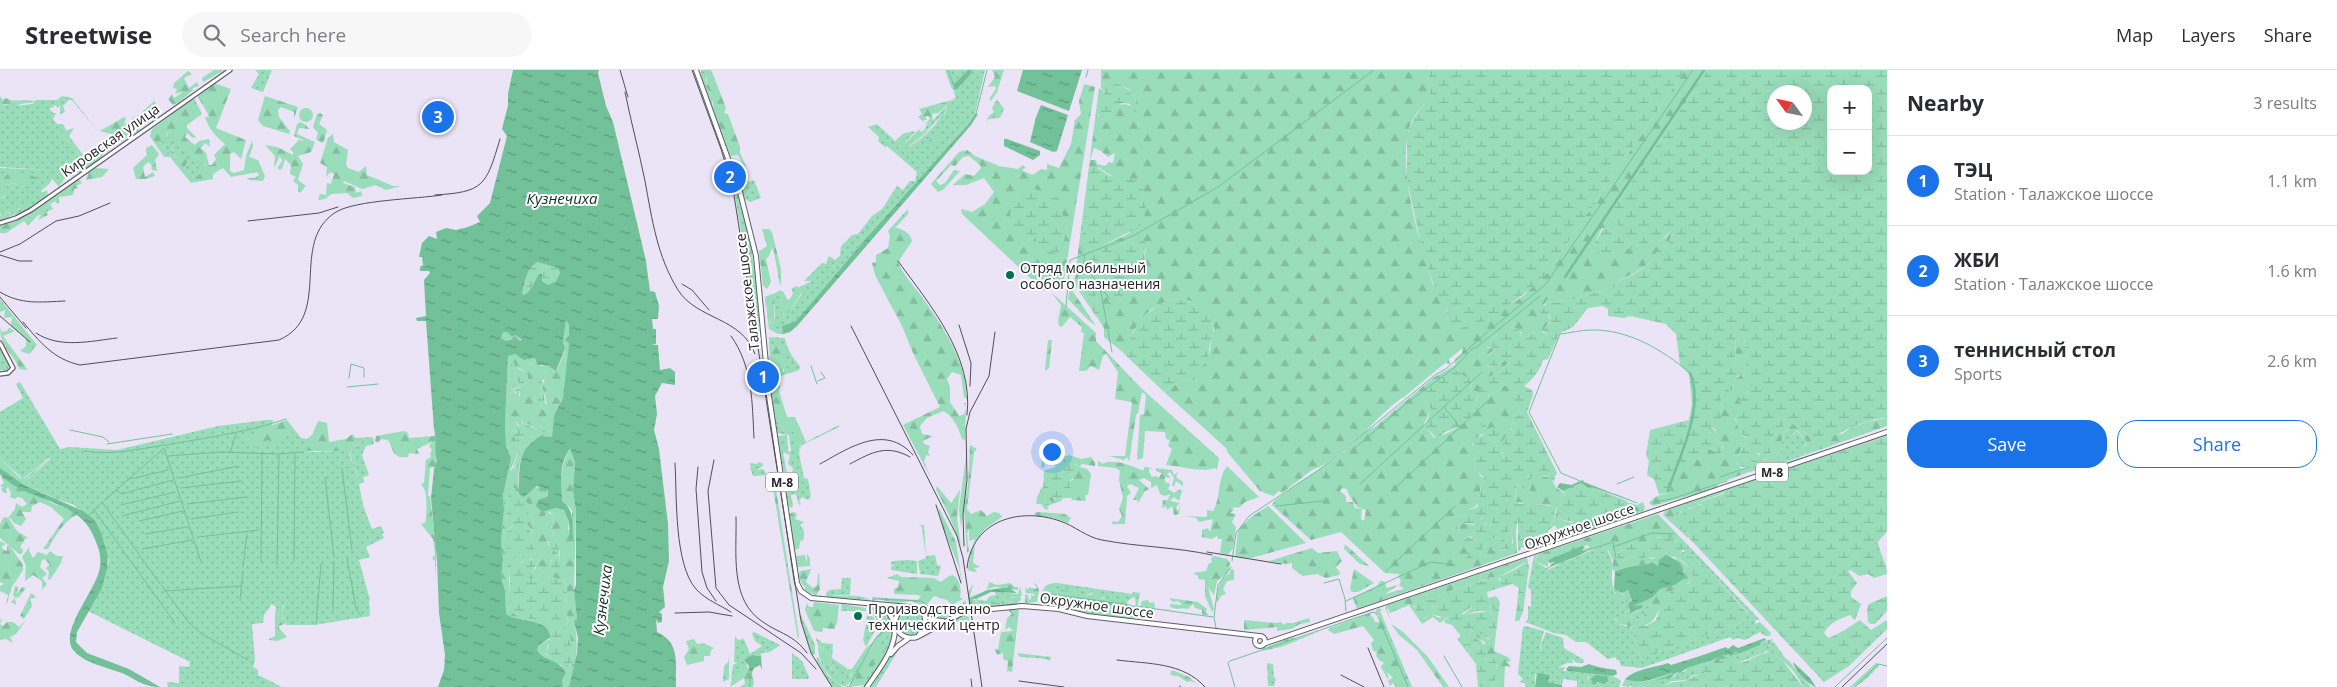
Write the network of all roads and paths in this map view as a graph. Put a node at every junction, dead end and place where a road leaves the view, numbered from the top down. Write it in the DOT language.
graph roads {
  1 [pos="230,70"];
  2 [pos="696,70"];
  3 [pos="0,222"];
  4 [pos="0,343"];
  5 [pos="0,374"];
  6 [pos="1887,432"];
  7 [pos="873,604"];
  8 [pos="909,607"];
  9 [pos="925,615"];
  10 [pos="948,620"];
  11 [pos="895,624"];
  12 [pos="920,635"];
  13 [pos="1244,635"];
  14 [pos="1261,636"];
  15 [pos="909,638"];
  16 [pos="1281,638"];
  17 [pos="1256,641"];
  18 [pos="1263,644"];
  19 [pos="868,687"];
  1 -- 3 [label="main road, Кировская улица"];
  2 -- 7 [label="main road, Талажское шоссе / М-8"];
  4 -- 5 [label="main road"];
  6 -- 16 [label="main road, Окружное шоссе / М-8"];
  7 -- 8 [label="main road, М-8"];
  7 -- 11 [label="main road"];
  8 -- 9 [label="main road, М-8"];
  8 -- 11 [label="main road"];
  9 -- 10 [label="main road, М-8"];
  9 -- 12 [label="main road"];
  10 -- 12 [label="main road, М-8"];
  10 -- 13 [label="main road, Окружное шоссе / М-8"];
  11 -- 15 [label="main road"];
  11 -- 19 [label="main road"];
  12 -- 15 [label="main road, М-8"];
  13 -- 14 [label="main road, Окружное шоссе / М-8"];
  13 -- 17 [label="main road, Окружное шоссе / М-8"];
  14 -- 16 [label="main road, Окружное шоссе / М-8"];
  14 -- 17 [label="main road"];
  14 -- 18 [label="main road"];
  15 -- 19 [label="main road"];
  16 -- 18 [label="main road, Окружное шоссе / М-8"];
  17 -- 18 [label="main road, Окружное шоссе"];
}
